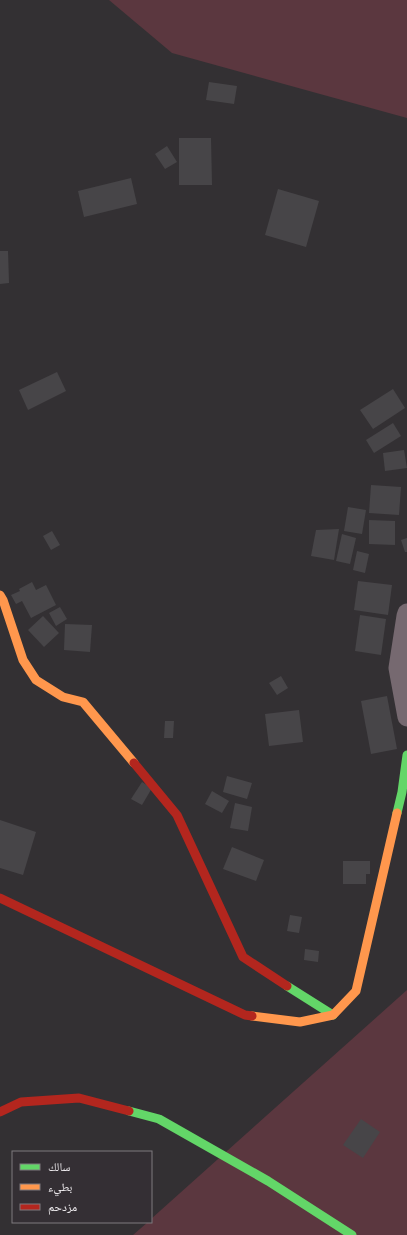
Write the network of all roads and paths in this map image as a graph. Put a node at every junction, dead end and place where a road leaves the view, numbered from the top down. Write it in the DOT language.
graph roads {
  1 [pos="0,595"];
  2 [pos="407,613"];
  3 [pos="407,716"];
  4 [pos="407,755"];
  5 [pos="0,898"];
  6 [pos="333,1015"];
  7 [pos="0,1112"];
  8 [pos="352,1235"];
  1 -- 6 [label="street"];
  2 -- 3 [label="street"];
  4 -- 6 [label="street"];
  5 -- 6 [label="street"];
  7 -- 8 [label="street"];
}
